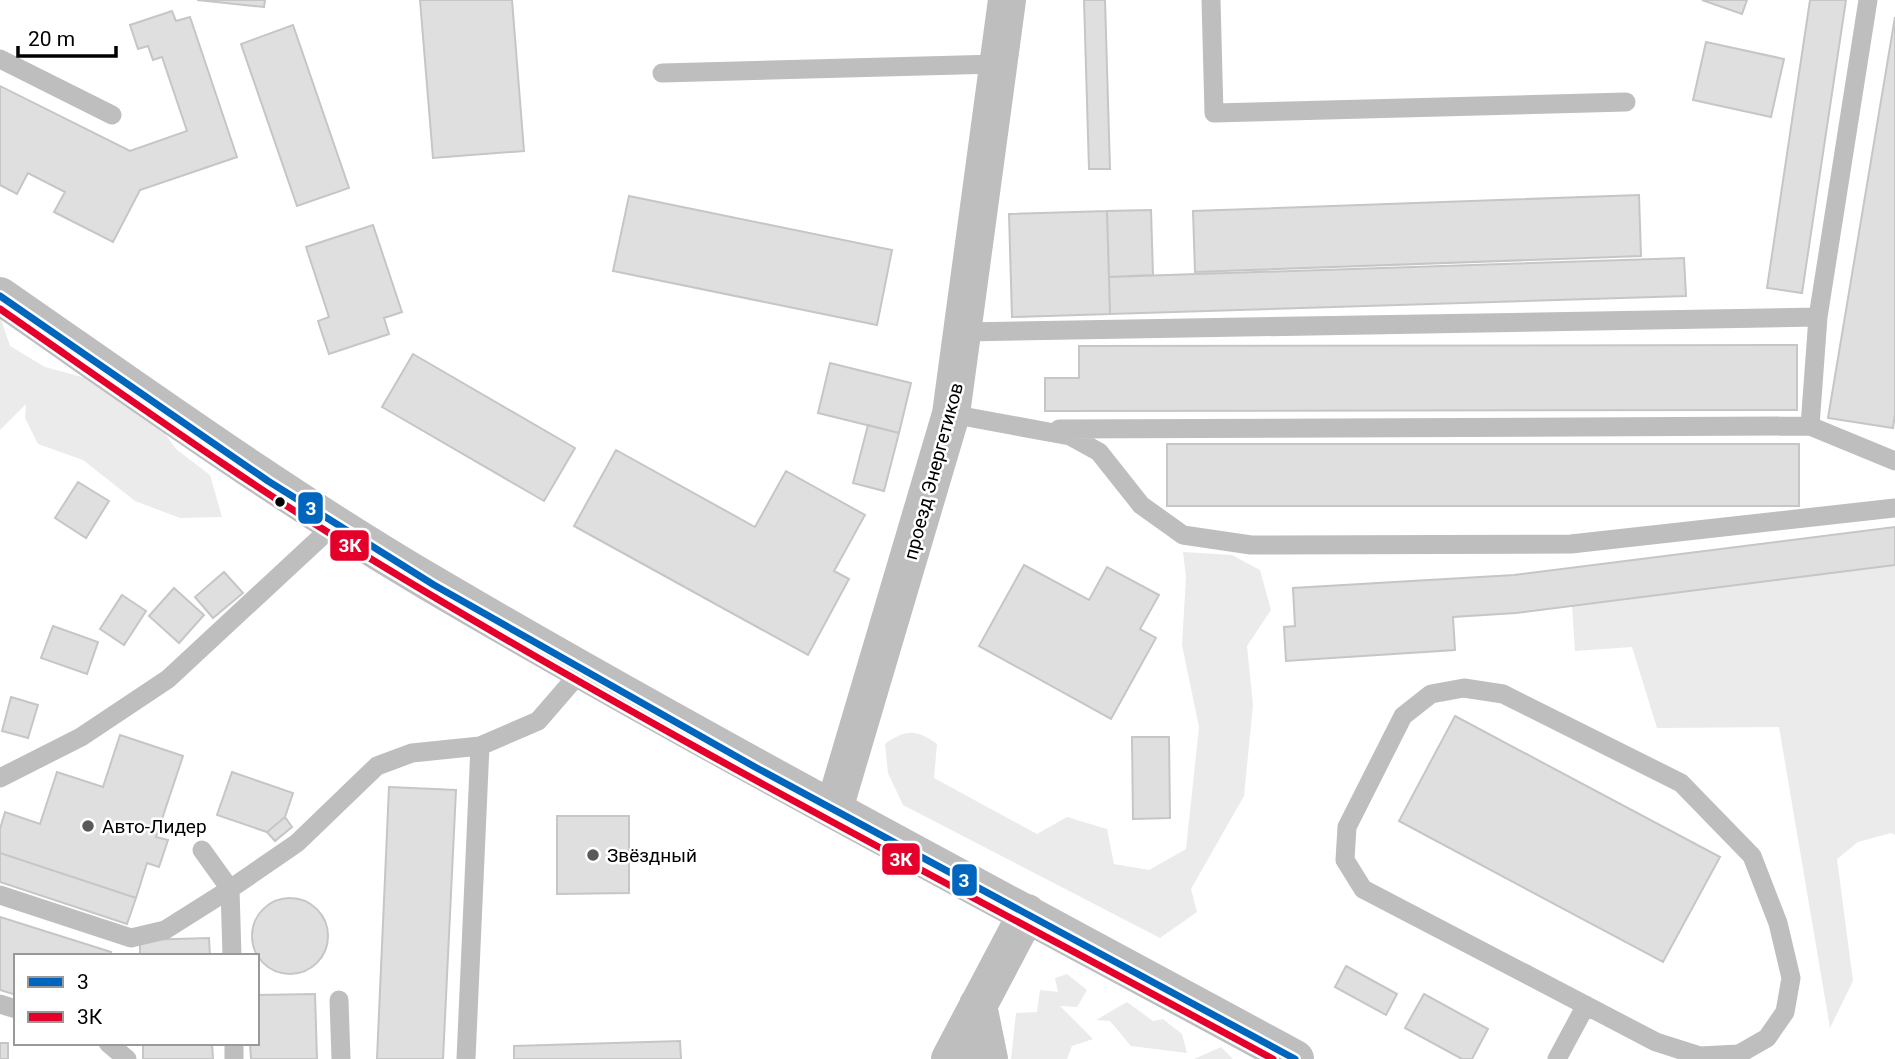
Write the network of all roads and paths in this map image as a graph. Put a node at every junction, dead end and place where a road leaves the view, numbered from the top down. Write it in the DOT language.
graph roads {
  1 [pos="1007,0"];
  2 [pos="1211,0"];
  3 [pos="1868,0"];
  4 [pos="0,59"];
  5 [pos="998,64"];
  6 [pos="662,73"];
  7 [pos="1626,102"];
  8 [pos="112,115"];
  9 [pos="0,296"];
  10 [pos="1818,317"];
  11 [pos="964,332"];
  12 [pos="951,414"];
  13 [pos="1810,426"];
  14 [pos="1038,429"];
  15 [pos="1895,461"];
  16 [pos="1895,508"];
  17 [pos="335,524"];
  18 [pos="583,669"];
  19 [pos="480,746"];
  20 [pos="0,778"];
  21 [pos="834,809"];
  22 [pos="202,850"];
  23 [pos="230,889"];
  24 [pos="0,895"];
  25 [pos="1027,914"];
  26 [pos="131,947"];
  27 [pos="232,954"];
  28 [pos="339,1000"];
  29 [pos="978,1005"];
  30 [pos="1586,1005"];
  31 [pos="110,1045"];
  32 [pos="127,1059"];
  33 [pos="341,1059"];
  34 [pos="466,1059"];
  35 [pos="950,1059"];
  36 [pos="989,1059"];
  37 [pos="1296,1059"];
  38 [pos="1558,1059"];
  1 -- 5 [label="street, проезд Энергетиков"];
  2 -- 7 [label="lane"];
  3 -- 10 [label="lane"];
  4 -- 8 [label="lane"];
  5 -- 6 [label="lane"];
  5 -- 11 [label="street, проезд Энергетиков"];
  9 -- 17 [label="street"];
  10 -- 11 [label="lane"];
  10 -- 13 [label="lane"];
  11 -- 12 [label="street, проезд Энергетиков"];
  12 -- 14 [label="lane"];
  12 -- 21 [label="street, проезд Энергетиков"];
  13 -- 14 [label="lane"];
  13 -- 15 [label="lane"];
  14 -- 16 [label="lane"];
  17 -- 18 [label="street"];
  17 -- 20 [label="lane"];
  18 -- 19 [label="lane"];
  18 -- 21 [label="street"];
  19 -- 23 [label="lane"];
  19 -- 34 [label="lane"];
  21 -- 25 [label="street"];
  22 -- 23 [label="lane"];
  23 -- 26 [label="lane"];
  23 -- 27 [label="lane"];
  24 -- 26 [label="lane"];
  25 -- 29 [label="street"];
  25 -- 37 [label="street"];
  28 -- 33 [label="lane"];
  29 -- 35 [label="street"];
  29 -- 36 [label="street"];
  30 -- 30 [label="lane"];
  30 -- 38 [label="lane"];
  31 -- 32 [label="lane"];
}
